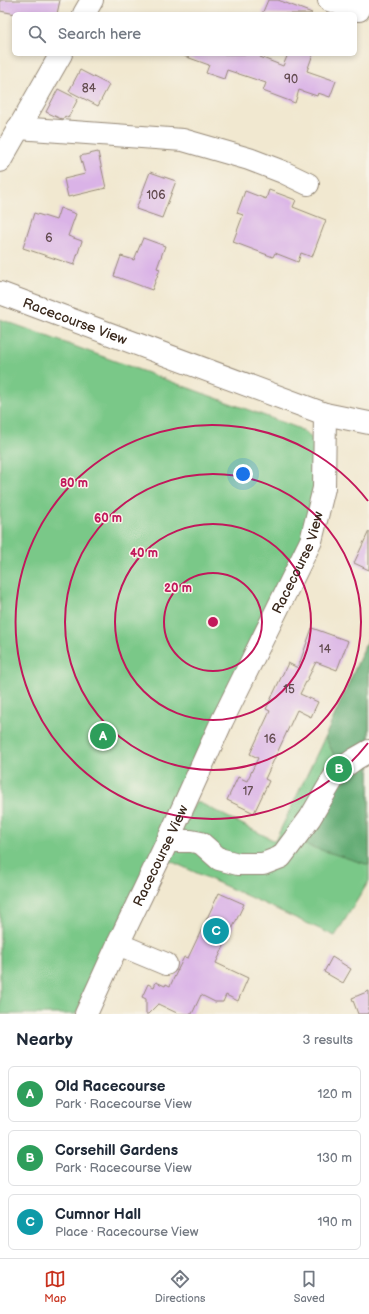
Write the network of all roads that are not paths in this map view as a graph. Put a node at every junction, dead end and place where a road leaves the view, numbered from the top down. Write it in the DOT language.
graph roads {
  1 [pos="92,0"];
  2 [pos="329,0"];
  3 [pos="363,0"];
  4 [pos="85,12"];
  5 [pos="60,56"];
  6 [pos="18,128"];
  7 [pos="0,161"];
  8 [pos="308,184"];
  9 [pos="0,293"];
  10 [pos="325,414"];
  11 [pos="369,423"];
  12 [pos="369,751"];
  13 [pos="169,838"];
  14 [pos="118,944"];
  15 [pos="166,964"];
  16 [pos="86,1014"];
  1 -- 4 [label="street"];
  2 -- 3 [label="street"];
  5 -- 6 [label="street"];
  6 -- 7 [label="street"];
  6 -- 8 [label="street"];
  9 -- 10 [label="street, Racecourse View"];
  10 -- 11 [label="street"];
  10 -- 13 [label="street, Racecourse View"];
  12 -- 13 [label="street"];
  13 -- 14 [label="street, Racecourse View"];
  14 -- 15 [label="street"];
  14 -- 16 [label="street, Racecourse View"];
}
